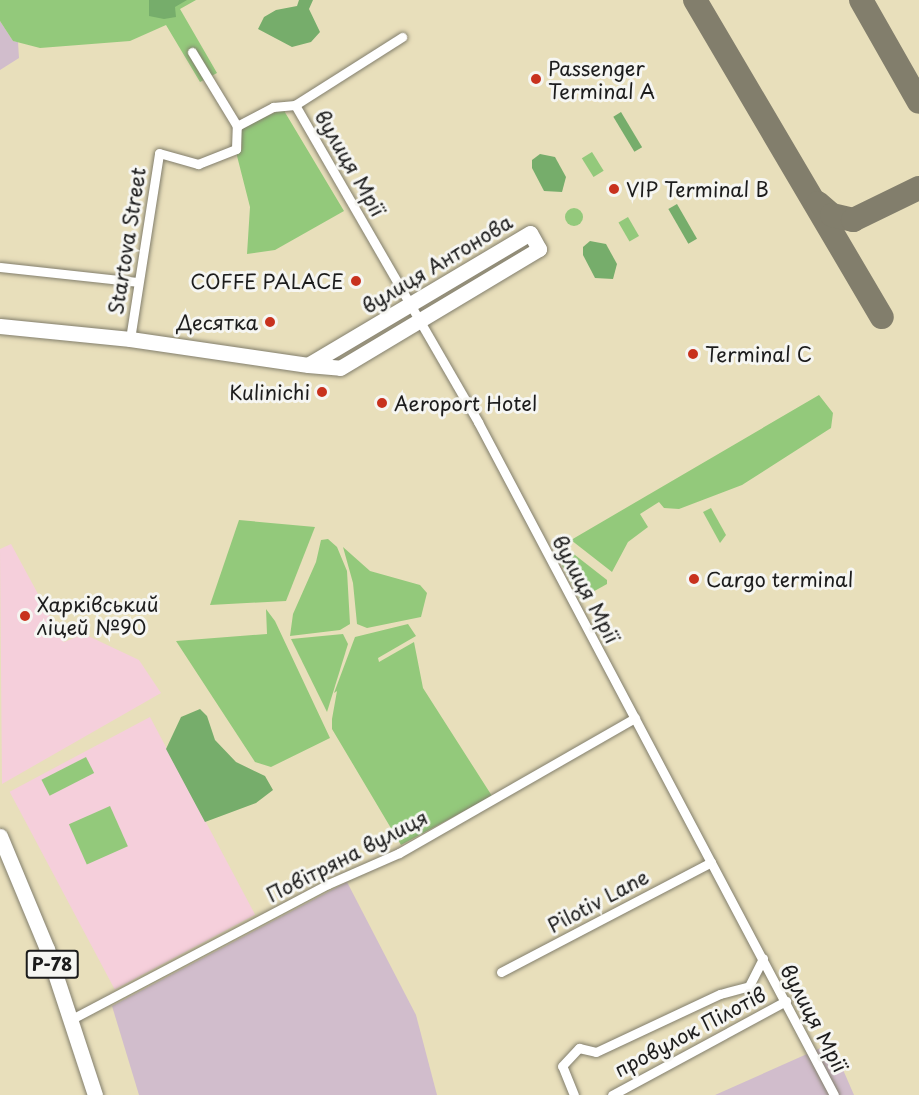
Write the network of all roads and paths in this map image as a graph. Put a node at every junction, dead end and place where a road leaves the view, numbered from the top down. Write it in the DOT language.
graph roads {
  1 [pos="402,37"];
  2 [pos="192,52"];
  3 [pos="295,105"];
  4 [pos="237,126"];
  5 [pos="0,267"];
  6 [pos="137,282"];
  7 [pos="411,305"];
  8 [pos="421,322"];
  9 [pos="0,326"];
  10 [pos="130,339"];
  11 [pos="308,365"];
  12 [pos="635,718"];
  13 [pos="0,836"];
  14 [pos="711,862"];
  15 [pos="763,958"];
  16 [pos="501,972"];
  17 [pos="786,1001"];
  18 [pos="72,1019"];
  19 [pos="91,1092"];
  20 [pos="574,1095"];
  21 [pos="612,1095"];
  22 [pos="834,1095"];
  1 -- 3 [label="street"];
  2 -- 4 [label="street"];
  3 -- 4 [label="street"];
  3 -- 7 [label="street, вулиця Мрії"];
  4 -- 6 [label="street, Startova Street"];
  5 -- 6 [label="street"];
  6 -- 10 [label="street, Startova Street"];
  7 -- 8 [label="street, вулиця Мрії"];
  7 -- 8 [label="main road, вулиця Антонова"];
  7 -- 11 [label="main road, вулиця Антонова"];
  8 -- 11 [label="main road, вулиця Антонова"];
  8 -- 12 [label="street, вулиця Мрії"];
  9 -- 10 [label="main road, вулиця Антонова"];
  10 -- 11 [label="main road, вулиця Антонова"];
  12 -- 14 [label="street, вулиця Мрії"];
  12 -- 18 [label="street, Повітряна вулиця"];
  13 -- 18 [label="main road, Р-78"];
  14 -- 15 [label="street, вулиця Мрії"];
  14 -- 16 [label="street, Pilotiv Lane"];
  15 -- 17 [label="street, вулиця Мрії"];
  15 -- 20 [label="street, провулок Пілотів"];
  17 -- 21 [label="street, провулок Пілотів"];
  17 -- 22 [label="street, вулиця Мрії"];
  18 -- 19 [label="main road, Р-78"];
}
